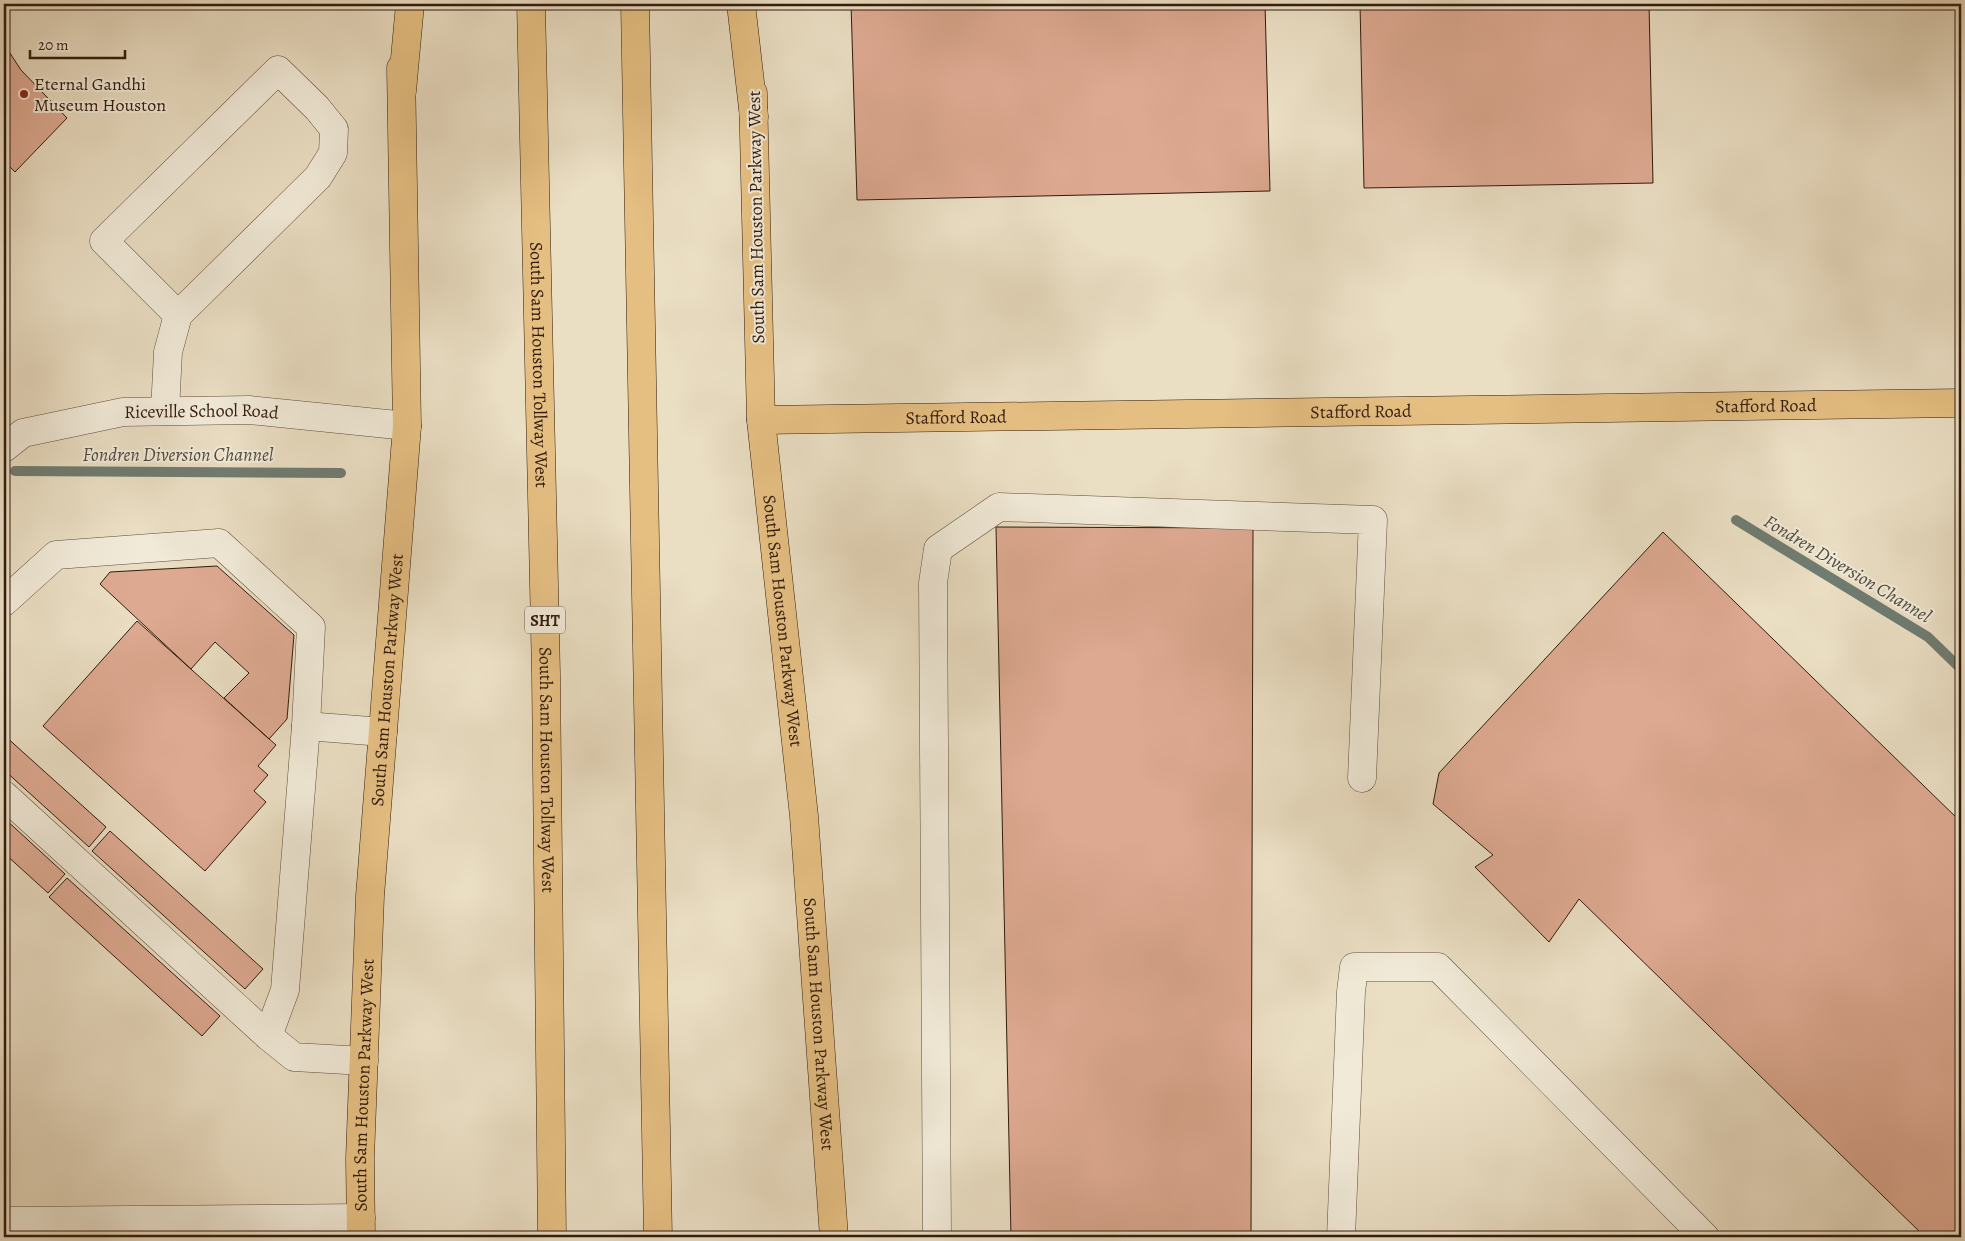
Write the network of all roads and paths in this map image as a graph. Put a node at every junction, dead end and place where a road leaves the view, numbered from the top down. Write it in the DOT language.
graph roads {
  1 [pos="400,4"];
  2 [pos="410,4"];
  3 [pos="531,4"];
  4 [pos="635,4"];
  5 [pos="741,4"];
  6 [pos="751,4"];
  7 [pos="402,91"];
  8 [pos="754,117"];
  9 [pos="178,315"];
  10 [pos="1961,403"];
  11 [pos="165,411"];
  12 [pos="761,420"];
  13 [pos="407,426"];
  14 [pos="4,448"];
  15 [pos="4,602"];
  16 [pos="306,726"];
  17 [pos="383,732"];
  18 [pos="1362,778"];
  19 [pos="4,795"];
  20 [pos="268,1036"];
  21 [pos="364,1061"];
  22 [pos="4,1221"];
  23 [pos="257,1228"];
  24 [pos="361,1228"];
  25 [pos="552,1237"];
  26 [pos="658,1237"];
  27 [pos="834,1237"];
  28 [pos="937,1237"];
  29 [pos="1341,1237"];
  30 [pos="1705,1237"];
  1 -- 7 [label="main road, South Sam Houston Parkway West"];
  2 -- 7 [label="main road"];
  3 -- 25 [label="main road, South Sam Houston Tollway West / SHT"];
  4 -- 26 [label="main road"];
  5 -- 8 [label="main road"];
  6 -- 8 [label="main road, South Sam Houston Parkway West"];
  7 -- 13 [label="main road, South Sam Houston Parkway West"];
  8 -- 12 [label="main road, South Sam Houston Parkway West"];
  9 -- 9 [label="street"];
  9 -- 11 [label="street"];
  10 -- 12 [label="main road, Stafford Road"];
  11 -- 13 [label="street, Riceville School Road"];
  11 -- 14 [label="street, Riceville School Road"];
  12 -- 27 [label="main road, South Sam Houston Parkway West"];
  13 -- 17 [label="main road, South Sam Houston Parkway West"];
  15 -- 16 [label="street"];
  16 -- 17 [label="street"];
  16 -- 20 [label="street"];
  17 -- 21 [label="main road, South Sam Houston Parkway West"];
  18 -- 28 [label="street"];
  19 -- 20 [label="street"];
  20 -- 21 [label="street"];
  21 -- 24 [label="main road, South Sam Houston Parkway West"];
  22 -- 23 [label="street"];
  23 -- 24 [label="street"];
  29 -- 30 [label="street"];
}
